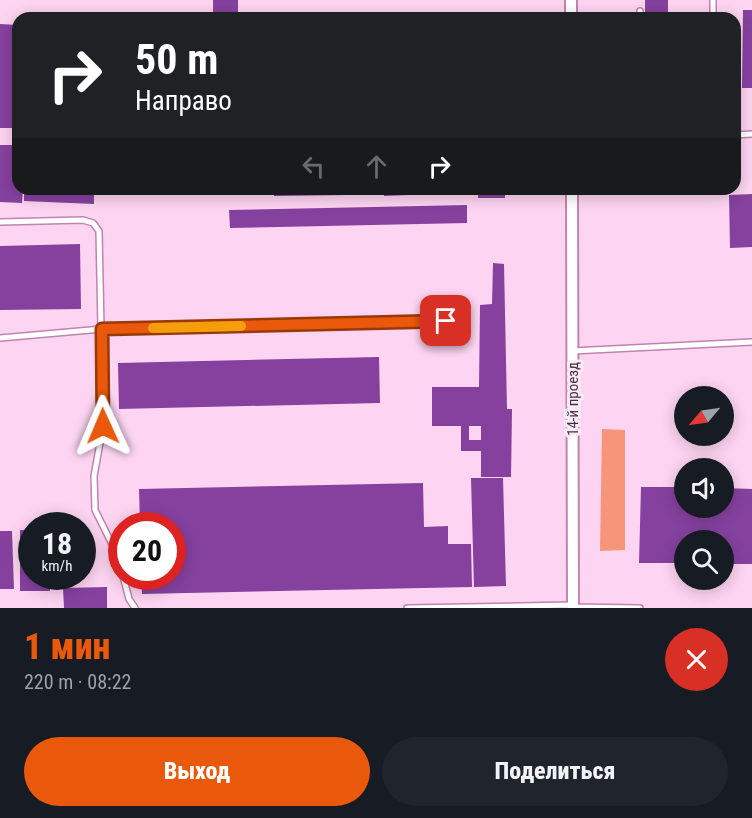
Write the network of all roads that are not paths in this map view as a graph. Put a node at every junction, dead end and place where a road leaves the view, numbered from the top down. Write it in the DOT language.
graph roads {
  1 [pos="572,195"];
  2 [pos="0,222"];
  3 [pos="446,321"];
  4 [pos="102,329"];
  5 [pos="0,338"];
  6 [pos="752,342"];
  7 [pos="573,351"];
  8 [pos="108,536"];
  9 [pos="127,590"];
  10 [pos="573,607"];
  11 [pos="135,608"];
  12 [pos="407,608"];
  13 [pos="640,608"];
  1 -- 7 [label="street, 14-й проезд"];
  2 -- 4 [label="lane"];
  3 -- 4 [label="lane"];
  4 -- 5 [label="lane"];
  4 -- 8 [label="lane"];
  6 -- 7 [label="lane"];
  7 -- 10 [label="street, 14-й проезд"];
  9 -- 11 [label="lane"];
  10 -- 12 [label="lane"];
  10 -- 13 [label="lane"];
}
